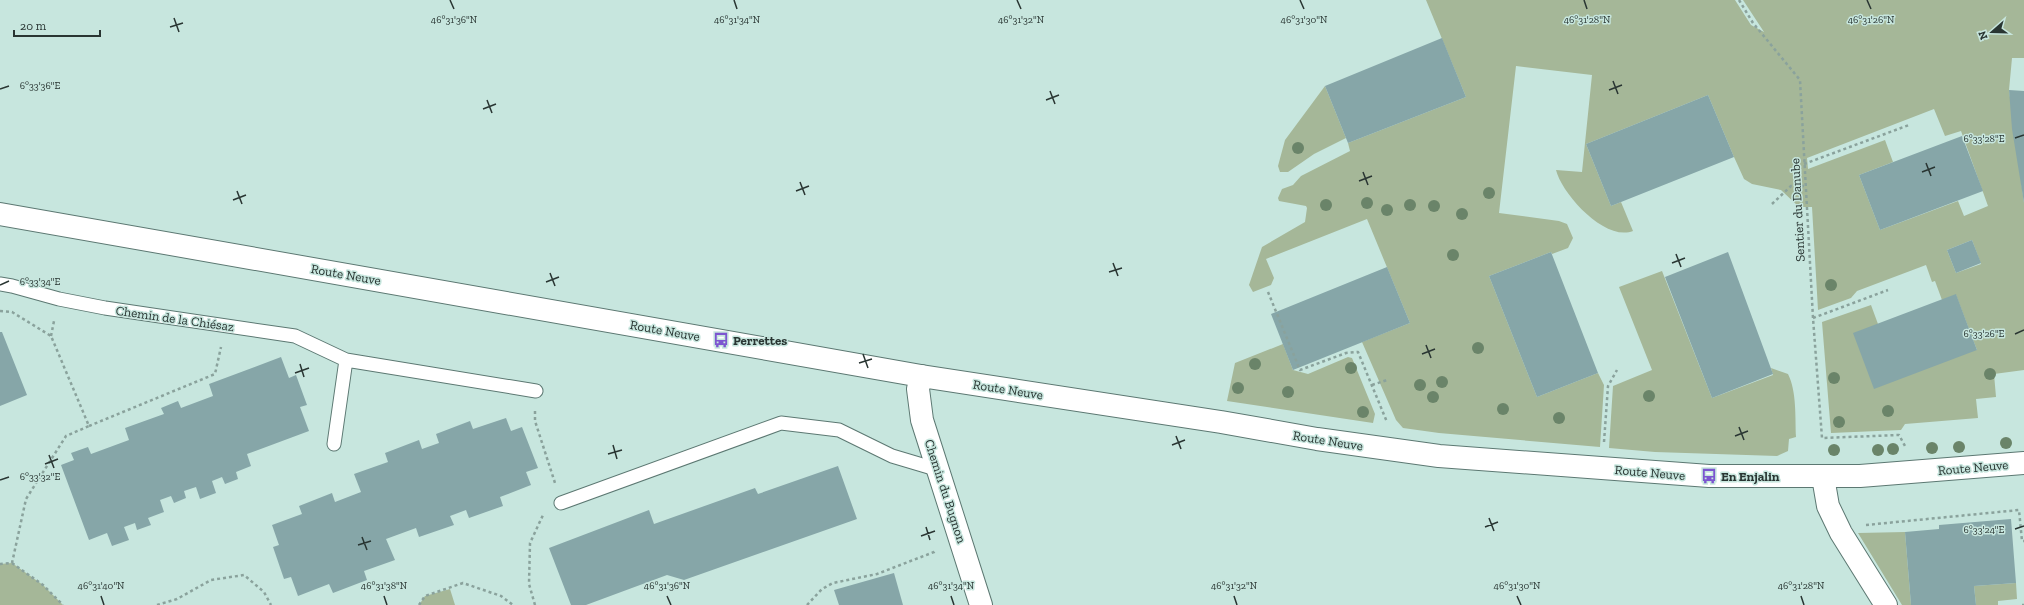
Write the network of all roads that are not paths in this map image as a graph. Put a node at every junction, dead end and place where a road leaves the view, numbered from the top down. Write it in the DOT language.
graph roads {
  1 [pos="0,214"];
  2 [pos="0,284"];
  3 [pos="346,360"];
  4 [pos="921,376"];
  5 [pos="536,391"];
  6 [pos="334,444"];
  7 [pos="2024,463"];
  8 [pos="939,470"];
  9 [pos="1823,477"];
  10 [pos="561,502"];
  11 [pos="981,605"];
  12 [pos="1886,605"];
  1 -- 4 [label="street, Route Neuve"];
  2 -- 3 [label="lane, Chemin de la Chiésaz"];
  3 -- 5 [label="lane, Chemin de la Chiésaz"];
  3 -- 6 [label="lane"];
  4 -- 8 [label="street, Chemin du Bugnon"];
  4 -- 9 [label="street, Route Neuve"];
  7 -- 9 [label="street, Route Neuve"];
  8 -- 10 [label="lane"];
  8 -- 11 [label="street, Chemin du Bugnon"];
  9 -- 12 [label="street"];
}
